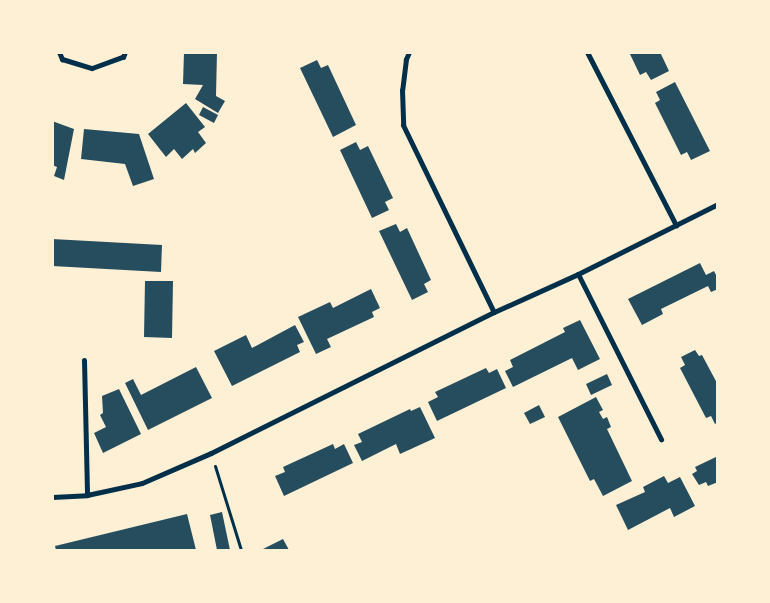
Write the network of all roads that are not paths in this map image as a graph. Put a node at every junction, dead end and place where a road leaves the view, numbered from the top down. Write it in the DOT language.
graph roads {
  1 [pos="59,52"];
  2 [pos="124,52"];
  3 [pos="410,52"];
  4 [pos="587,52"];
  5 [pos="718,204"];
  6 [pos="676,225"];
  7 [pos="578,274"];
  8 [pos="494,312"];
  9 [pos="84,360"];
  10 [pos="661,439"];
  11 [pos="87,495"];
  12 [pos="52,497"];
  1 -- 2 [label="street"];
  3 -- 8 [label="street"];
  4 -- 6 [label="street"];
  5 -- 6 [label="street"];
  6 -- 7 [label="street"];
  7 -- 8 [label="street"];
  7 -- 10 [label="street"];
  8 -- 11 [label="street"];
  9 -- 11 [label="street"];
  11 -- 12 [label="street"];
}
